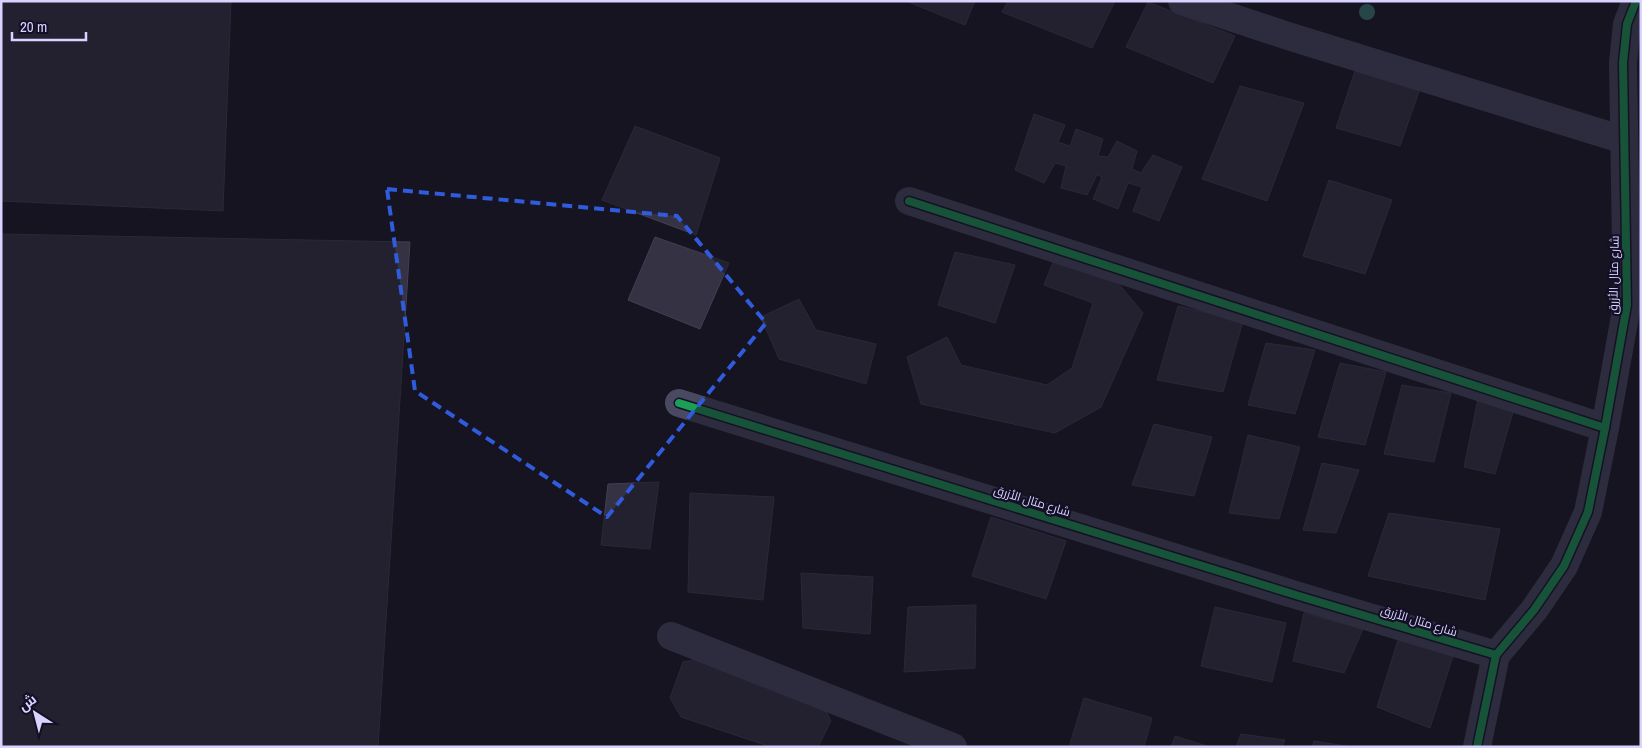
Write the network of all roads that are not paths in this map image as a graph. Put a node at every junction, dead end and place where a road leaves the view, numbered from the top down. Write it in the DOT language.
graph roads {
  1 [pos="1182,1"];
  2 [pos="1636,1"];
  3 [pos="1624,140"];
  4 [pos="909,201"];
  5 [pos="679,403"];
  6 [pos="1605,428"];
  7 [pos="671,636"];
  8 [pos="1496,655"];
  9 [pos="952,747"];
  10 [pos="1476,747"];
  1 -- 3 [label="street"];
  2 -- 3 [label="street, شارع متال الأزرق"];
  3 -- 6 [label="street, شارع متال الأزرق"];
  4 -- 6 [label="street"];
  5 -- 8 [label="street, شارع متال الأزرق"];
  6 -- 8 [label="street, شارع متال الأزرق"];
  7 -- 9 [label="street"];
  8 -- 10 [label="street"];
}
